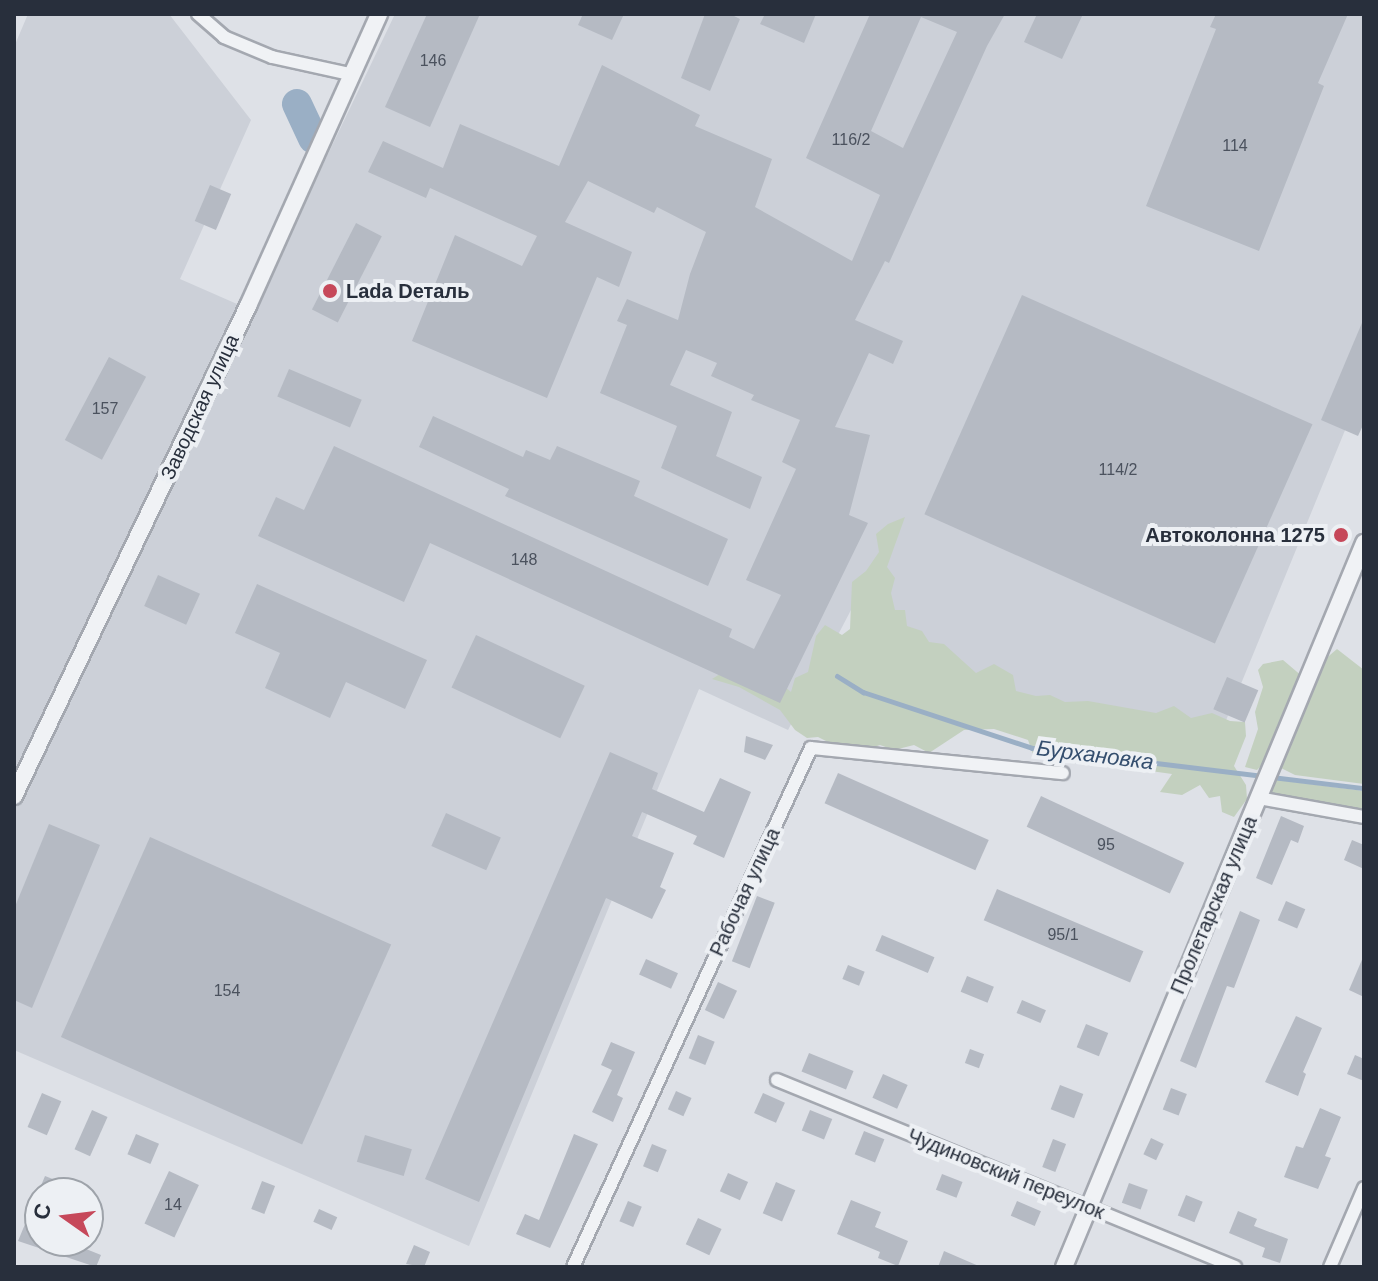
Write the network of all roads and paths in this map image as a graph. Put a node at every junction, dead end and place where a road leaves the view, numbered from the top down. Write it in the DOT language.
graph roads {
  1 [pos="198,14"];
  2 [pos="379,14"];
  3 [pos="350,74"];
  4 [pos="1364,543"];
  5 [pos="1063,773"];
  6 [pos="14,796"];
  7 [pos="1258,798"];
  8 [pos="1364,817"];
  9 [pos="777,1080"];
  10 [pos="1364,1188"];
  11 [pos="1089,1207"];
  12 [pos="573,1267"];
  13 [pos="1064,1267"];
  14 [pos="1235,1267"];
  15 [pos="1330,1267"];
  1 -- 3 [label="street"];
  2 -- 3 [label="street, Заводская улица"];
  3 -- 6 [label="street, Заводская улица"];
  4 -- 7 [label="street, Пролетарская улица"];
  5 -- 12 [label="street, Рабочая улица"];
  7 -- 8 [label="street"];
  7 -- 11 [label="street, Пролетарская улица"];
  9 -- 11 [label="street, Чудиновский переулок"];
  10 -- 15 [label="street"];
  11 -- 13 [label="street, Пролетарская улица"];
  11 -- 14 [label="street, Чудиновский переулок"];
}
